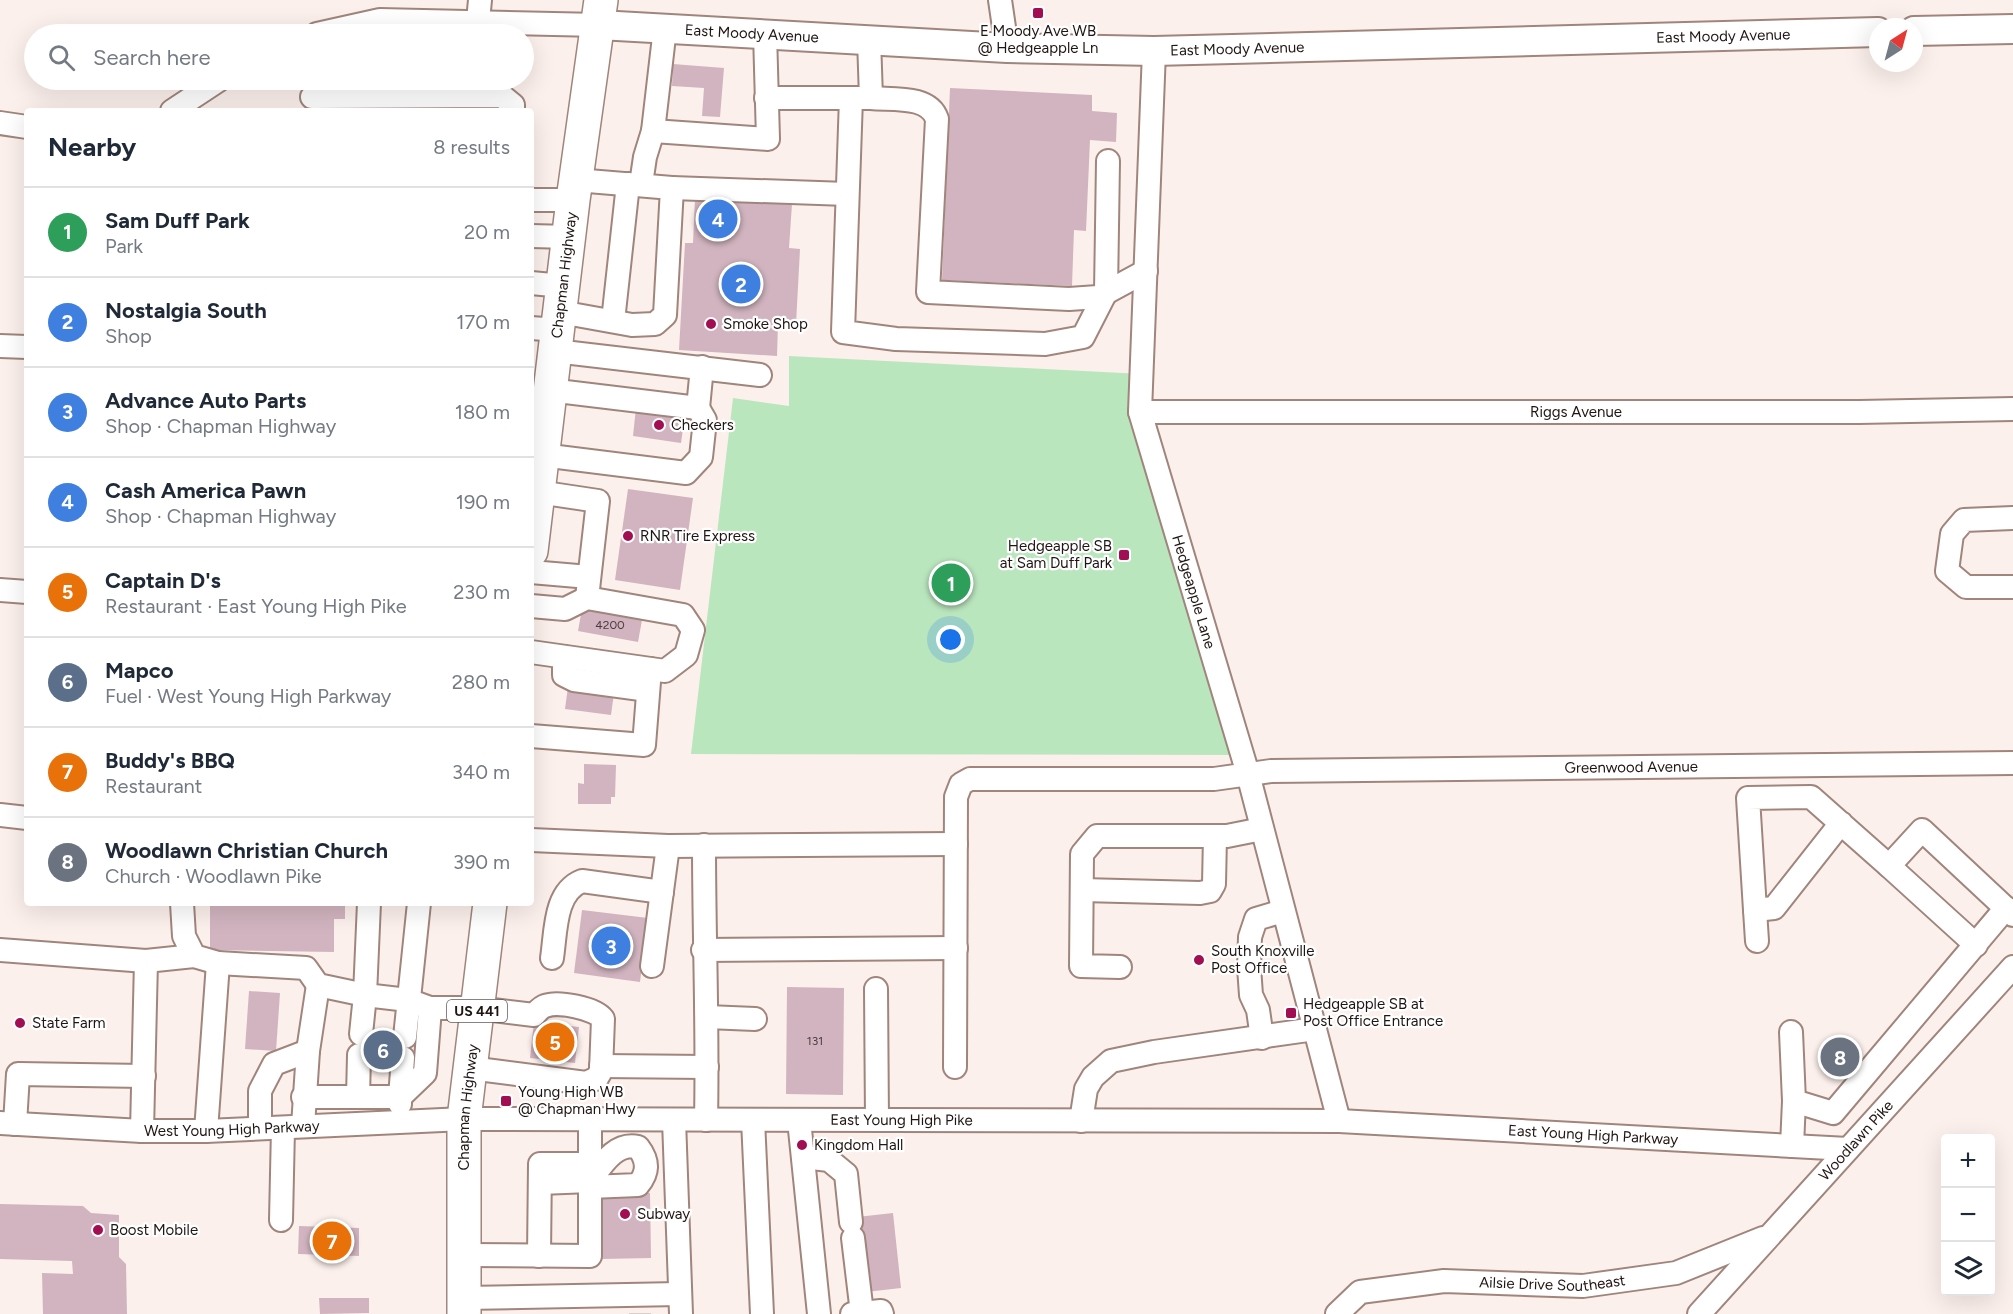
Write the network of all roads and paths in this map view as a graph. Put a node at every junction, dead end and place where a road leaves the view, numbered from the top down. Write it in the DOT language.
graph roads {
  1 [pos="1000,0"];
  2 [pos="479,10"];
  3 [pos="600,12"];
  4 [pos="362,24"];
  5 [pos="665,28"];
  6 [pos="2013,29"];
  7 [pos="1923,31"];
  8 [pos="1869,32"];
  9 [pos="765,33"];
  10 [pos="869,39"];
  11 [pos="1007,48"];
  12 [pos="1154,51"];
  13 [pos="204,90"];
  14 [pos="312,96"];
  15 [pos="766,98"];
  16 [pos="861,98"];
  17 [pos="463,104"];
  18 [pos="177,108"];
  19 [pos="513,108"];
  20 [pos="0,123"];
  21 [pos="24,127"];
  22 [pos="653,131"];
  23 [pos="1108,161"];
  24 [pos="634,184"];
  25 [pos="672,188"];
  26 [pos="575,190"];
  27 [pos="847,194"];
  28 [pos="534,199"];
  29 [pos="534,236"];
  30 [pos="569,237"];
  31 [pos="1146,272"];
  32 [pos="534,288"];
  33 [pos="1107,292"];
  34 [pos="553,321"];
  35 [pos="614,321"];
  36 [pos="0,346"];
  37 [pos="24,347"];
  38 [pos="702,367"];
  39 [pos="760,375"];
  40 [pos="543,402"];
  41 [pos="698,408"];
  42 [pos="2013,409"];
  43 [pos="1140,412"];
  44 [pos="542,455"];
  45 [pos="538,492"];
  46 [pos="2013,518"];
  47 [pos="534,526"];
  48 [pos="534,573"];
  49 [pos="2013,587"];
  50 [pos="588,588"];
  51 [pos="0,590"];
  52 [pos="24,592"];
  53 [pos="534,606"];
  54 [pos="534,652"];
  55 [pos="649,679"];
  56 [pos="534,736"];
  57 [pos="2013,763"];
  58 [pos="1808,765"];
  59 [pos="1248,774"];
  60 [pos="1811,797"];
  61 [pos="0,815"];
  62 [pos="24,818"];
  63 [pos="1841,823"];
  64 [pos="1262,828"];
  65 [pos="1215,836"];
  66 [pos="534,840"];
  67 [pos="956,844"];
  68 [pos="704,845"];
  69 [pos="668,846"];
  70 [pos="1890,866"];
  71 [pos="1082,890"];
  72 [pos="662,892"];
  73 [pos="182,906"];
  74 [pos="369,906"];
  75 [pos="419,906"];
  76 [pos="490,906"];
  77 [pos="1755,910"];
  78 [pos="1283,911"];
  79 [pos="2010,911"];
  80 [pos="1757,941"];
  81 [pos="1976,945"];
  82 [pos="956,948"];
  83 [pos="0,950"];
  84 [pos="704,950"];
  85 [pos="194,956"];
  86 [pos="552,958"];
  87 [pos="146,961"];
  88 [pos="218,963"];
  89 [pos="652,966"];
  90 [pos="1120,967"];
  91 [pos="2013,967"];
  92 [pos="318,985"];
  93 [pos="876,989"];
  94 [pos="365,995"];
  95 [pos="408,1000"];
  96 [pos="430,1008"];
  97 [pos="477,1008"];
  98 [pos="534,1015"];
  99 [pos="707,1017"];
  100 [pos="755,1019"];
  101 [pos="1315,1029"];
  102 [pos="1791,1032"];
  103 [pos="1262,1038"];
  104 [pos="308,1051"];
  105 [pos="601,1066"];
  106 [pos="707,1067"];
  107 [pos="955,1067"];
  108 [pos="470,1068"];
  109 [pos="523,1074"];
  110 [pos="144,1076"];
  111 [pos="303,1097"];
  112 [pos="358,1097"];
  113 [pos="399,1097"];
  114 [pos="1794,1101"];
  115 [pos="464,1119"];
  116 [pos="590,1119"];
  117 [pos="674,1120"];
  118 [pos="706,1120"];
  119 [pos="753,1120"];
  120 [pos="799,1120"];
  121 [pos="877,1120"];
  122 [pos="1081,1121"];
  123 [pos="1339,1121"];
  124 [pos="400,1122"];
  125 [pos="8,1123"];
  126 [pos="293,1127"];
  127 [pos="260,1128"];
  128 [pos="142,1131"];
  129 [pos="206,1131"];
  130 [pos="1792,1146"];
  131 [pos="1848,1149"];
  132 [pos="803,1157"];
  133 [pos="590,1177"];
  134 [pos="281,1220"];
  135 [pos="1770,1235"];
  136 [pos="464,1255"];
  137 [pos="539,1256"];
  138 [pos="680,1304"];
  139 [pos="640,1305"];
  140 [pos="464,1306"];
  141 [pos="762,1314"];
  142 [pos="819,1314"];
  143 [pos="865,1314"];
  144 [pos="1337,1314"];
  145 [pos="1699,1314"];
  1 -- 11 [label="street"];
  2 -- 3 [label="street"];
  2 -- 4 [label="street"];
  3 -- 5 [label="main road, East Moody Avenue"];
  3 -- 26 [label="highway, Chapman Highway"];
  5 -- 9 [label="main road, East Moody Avenue"];
  5 -- 22 [label="street"];
  6 -- 7 [label="main road"];
  8 -- 12 [label="main road, East Moody Avenue"];
  9 -- 10 [label="main road, East Moody Avenue"];
  9 -- 15 [label="street"];
  10 -- 11 [label="main road, East Moody Avenue"];
  10 -- 16 [label="street"];
  11 -- 12 [label="main road, East Moody Avenue"];
  12 -- 31 [label="street, Hedgeapple Lane"];
  13 -- 18 [label="street"];
  14 -- 17 [label="street"];
  15 -- 16 [label="street"];
  15 -- 22 [label="street"];
  16 -- 27 [label="street"];
  16 -- 33 [label="street"];
  17 -- 19 [label="street"];
  20 -- 21 [label="street"];
  22 -- 24 [label="street"];
  23 -- 33 [label="street"];
  24 -- 25 [label="street"];
  24 -- 26 [label="street"];
  24 -- 35 [label="street"];
  25 -- 27 [label="street"];
  25 -- 35 [label="street"];
  26 -- 28 [label="street"];
  26 -- 30 [label="highway, Chapman Highway"];
  27 -- 33 [label="street"];
  29 -- 30 [label="street"];
  30 -- 34 [label="highway, Chapman Highway"];
  31 -- 33 [label="street"];
  31 -- 43 [label="street, Hedgeapple Lane"];
  32 -- 34 [label="street"];
  34 -- 35 [label="street"];
  34 -- 38 [label="street"];
  34 -- 40 [label="highway, Chapman Highway"];
  36 -- 37 [label="street"];
  38 -- 39 [label="street"];
  38 -- 41 [label="street"];
  40 -- 41 [label="street"];
  40 -- 44 [label="highway, Chapman Highway"];
  41 -- 44 [label="street"];
  42 -- 43 [label="street, Riggs Avenue"];
  43 -- 59 [label="street, Hedgeapple Lane"];
  44 -- 45 [label="highway, Chapman Highway"];
  45 -- 47 [label="highway, Chapman Highway"];
  45 -- 50 [label="street"];
  46 -- 49 [label="street"];
  48 -- 50 [label="street"];
  50 -- 53 [label="street"];
  50 -- 55 [label="street"];
  51 -- 52 [label="street"];
  54 -- 55 [label="street"];
  55 -- 56 [label="street"];
  57 -- 58 [label="street, Greenwood Avenue"];
  58 -- 59 [label="street, Greenwood Avenue"];
  58 -- 60 [label="street"];
  59 -- 64 [label="street, Hedgeapple Lane"];
  59 -- 67 [label="street, Greenwood Avenue"];
  60 -- 63 [label="street"];
  60 -- 77 [label="street"];
  61 -- 62 [label="street"];
  63 -- 70 [label="street"];
  63 -- 77 [label="street"];
  64 -- 65 [label="street"];
  64 -- 78 [label="street, Hedgeapple Lane"];
  65 -- 71 [label="street"];
  65 -- 71 [label="street"];
  66 -- 69 [label="street"];
  67 -- 68 [label="street"];
  67 -- 82 [label="street"];
  68 -- 69 [label="street"];
  68 -- 84 [label="street"];
  69 -- 72 [label="street"];
  70 -- 79 [label="street"];
  70 -- 81 [label="street"];
  71 -- 90 [label="street"];
  72 -- 86 [label="street"];
  72 -- 89 [label="street"];
  73 -- 85 [label="street"];
  74 -- 94 [label="street"];
  75 -- 95 [label="street"];
  76 -- 97 [label="highway, Chapman Highway / US 441"];
  77 -- 80 [label="street"];
  78 -- 101 [label="street, Hedgeapple Lane"];
  78 -- 103 [label="street"];
  79 -- 81 [label="street"];
  81 -- 114 [label="street"];
  82 -- 84 [label="street"];
  82 -- 107 [label="street"];
  83 -- 87 [label="street"];
  84 -- 99 [label="street"];
  85 -- 87 [label="street"];
  85 -- 88 [label="street"];
  87 -- 110 [label="street"];
  88 -- 92 [label="street"];
  88 -- 129 [label="street"];
  91 -- 131 [label="street, Woodlawn Pike"];
  92 -- 94 [label="street"];
  92 -- 104 [label="street"];
  93 -- 121 [label="street"];
  94 -- 95 [label="street"];
  94 -- 112 [label="street"];
  95 -- 96 [label="street"];
  95 -- 113 [label="street"];
  96 -- 97 [label="street"];
  96 -- 113 [label="street"];
  97 -- 98 [label="street"];
  97 -- 108 [label="highway, Chapman Highway / US 441"];
  98 -- 105 [label="street"];
  98 -- 109 [label="street"];
  99 -- 100 [label="street"];
  99 -- 106 [label="street"];
  101 -- 103 [label="street"];
  101 -- 123 [label="street, Hedgeapple Lane"];
  102 -- 114 [label="street"];
  103 -- 122 [label="street"];
  104 -- 111 [label="street"];
  104 -- 127 [label="street"];
  105 -- 106 [label="street"];
  105 -- 109 [label="street"];
  106 -- 118 [label="street"];
  108 -- 109 [label="street"];
  108 -- 115 [label="highway, Chapman Highway / US 441"];
  110 -- 125 [label="street"];
  110 -- 128 [label="street"];
  111 -- 112 [label="street"];
  111 -- 126 [label="street"];
  112 -- 113 [label="street"];
  113 -- 124 [label="street"];
  114 -- 130 [label="street"];
  115 -- 116 [label="street, East Young High Pike"];
  115 -- 124 [label="street, West Young High Parkway"];
  115 -- 136 [label="highway, Chapman Highway / US 441"];
  116 -- 117 [label="street, East Young High Pike"];
  116 -- 133 [label="street"];
  117 -- 118 [label="street, East Young High Pike"];
  117 -- 138 [label="street"];
  118 -- 119 [label="street, East Young High Pike"];
  119 -- 120 [label="street, East Young High Pike"];
  119 -- 141 [label="street"];
  120 -- 121 [label="street, East Young High Pike"];
  120 -- 132 [label="street"];
  121 -- 122 [label="street, East Young High Pike"];
  122 -- 123 [label="street, East Young High Pike"];
  123 -- 130 [label="street, East Young High Parkway"];
  124 -- 126 [label="street, West Young High Parkway"];
  125 -- 128 [label="street, West Young High Parkway"];
  126 -- 127 [label="street, West Young High Parkway"];
  126 -- 134 [label="street"];
  127 -- 129 [label="street, West Young High Parkway"];
  128 -- 129 [label="street, West Young High Parkway"];
  130 -- 131 [label="street, East Young High Parkway"];
  131 -- 135 [label="street, Woodlawn Pike"];
  132 -- 142 [label="street"];
  132 -- 143 [label="street"];
  133 -- 137 [label="street"];
  133 -- 137 [label="street"];
  135 -- 144 [label="street, Ailsie Drive Southeast"];
  135 -- 145 [label="street, Woodlawn Pike"];
  136 -- 137 [label="street"];
  136 -- 140 [label="highway, Chapman Highway / US 441"];
  138 -- 139 [label="street"];
  139 -- 140 [label="street"];
}
